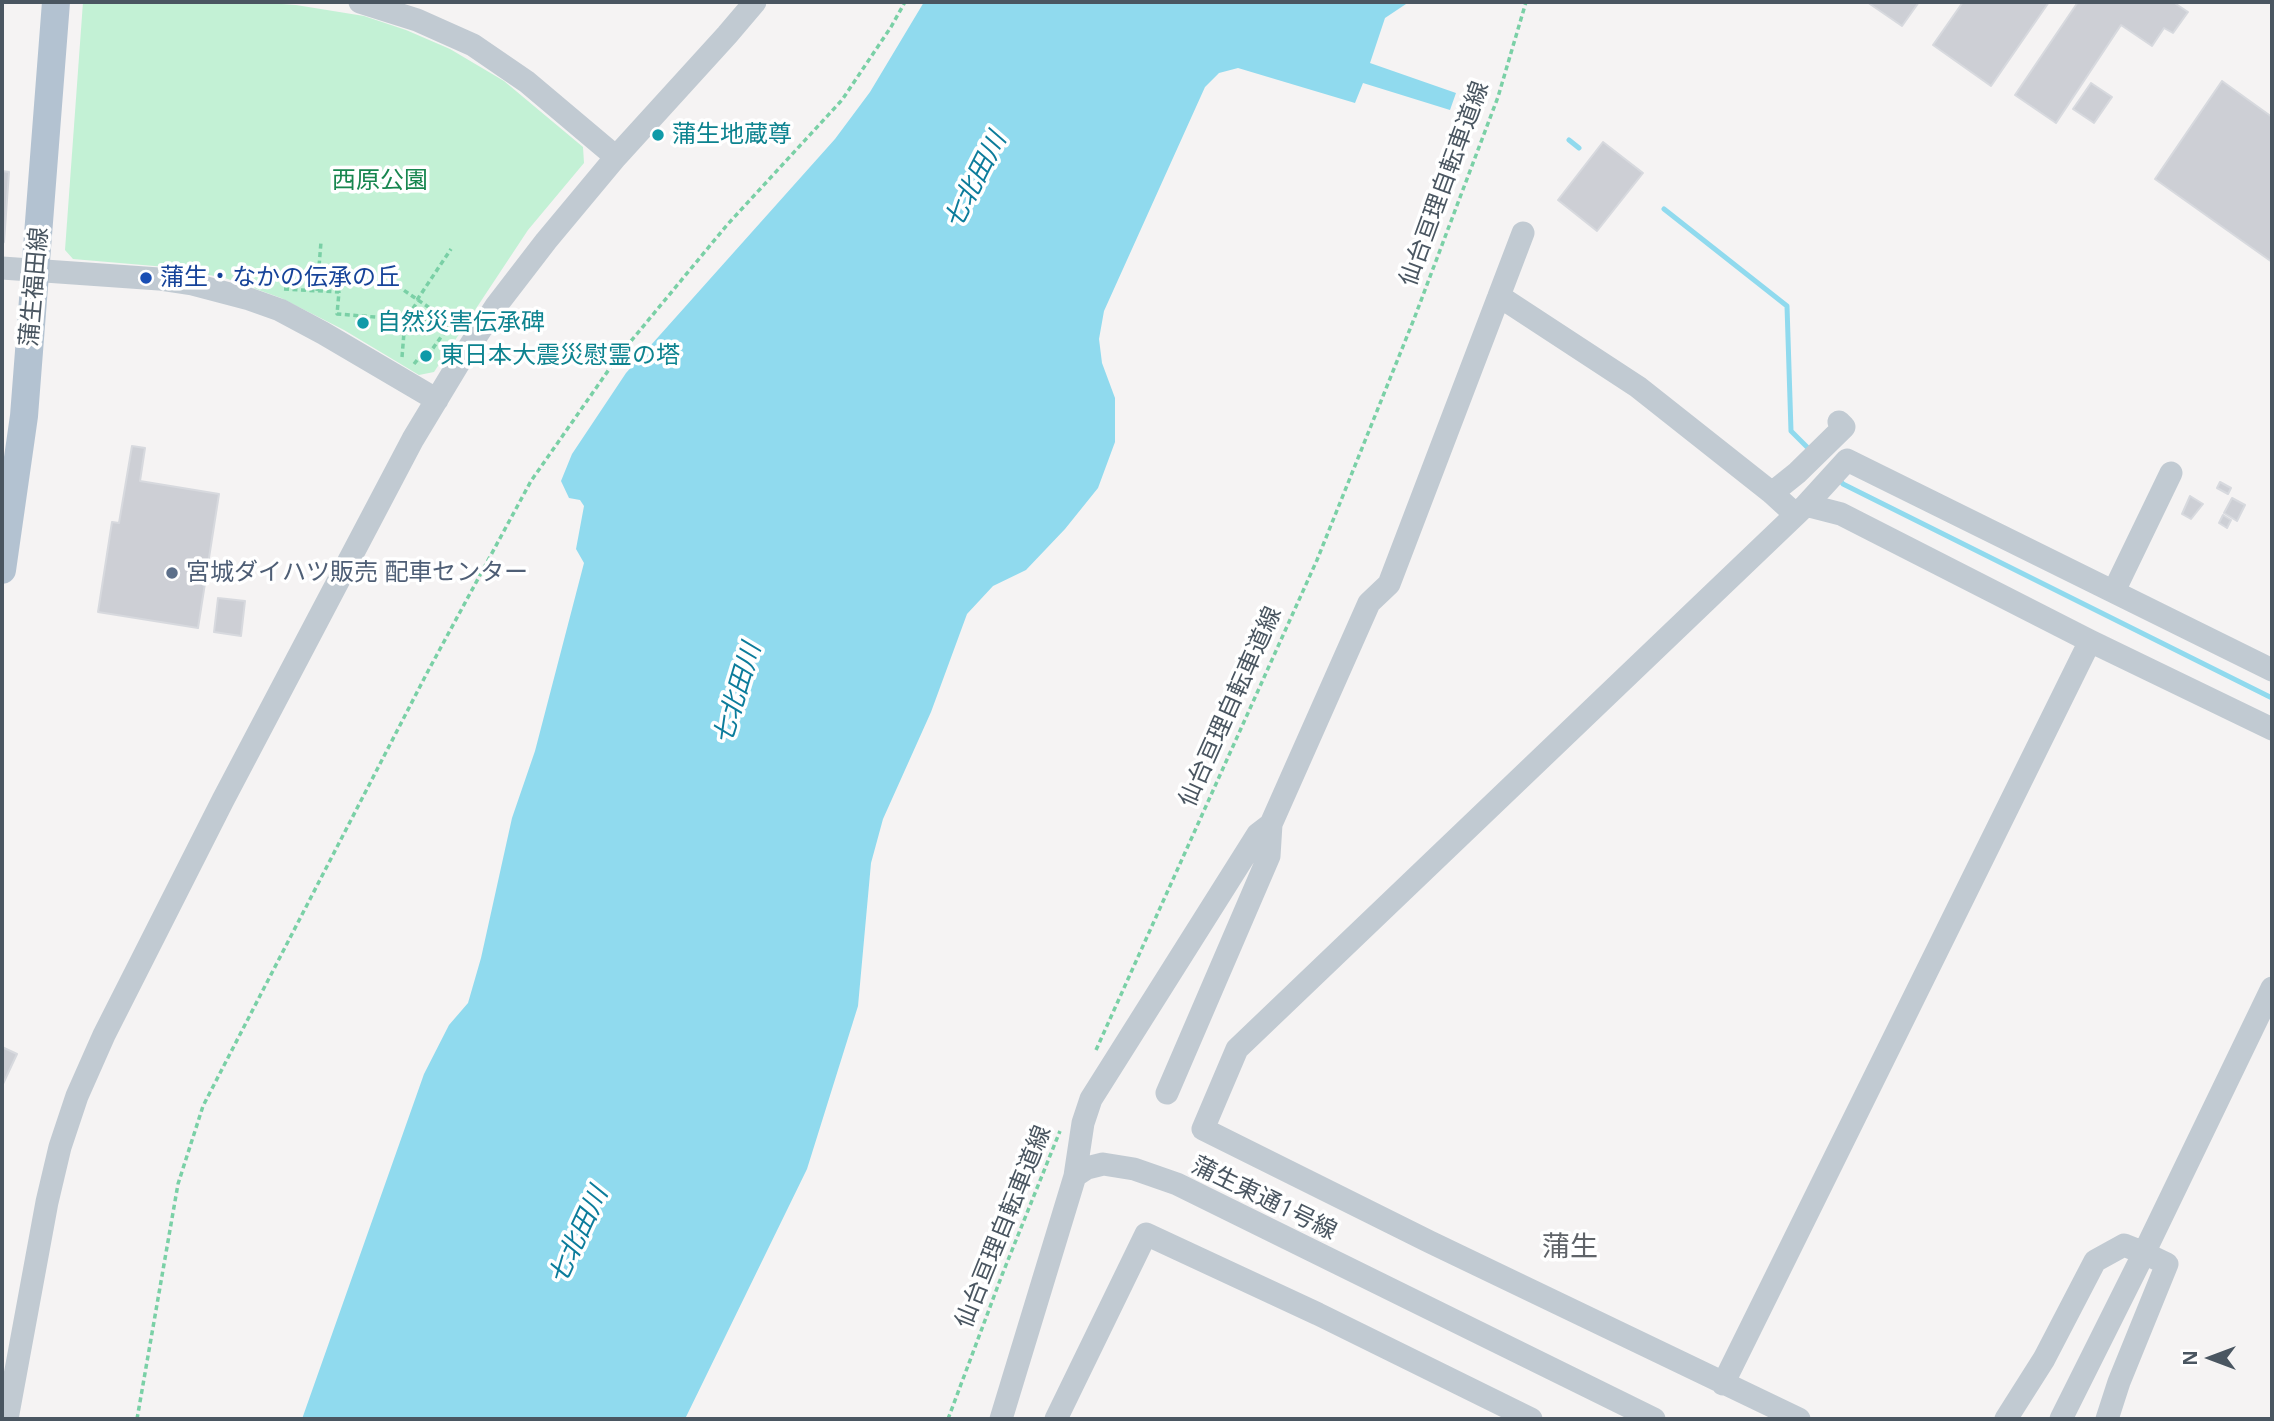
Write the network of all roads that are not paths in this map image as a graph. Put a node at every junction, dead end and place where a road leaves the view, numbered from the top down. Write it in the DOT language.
graph roads {
  1 [pos="56,2"];
  2 [pos="360,2"];
  3 [pos="755,2"];
  4 [pos="616,157"];
  5 [pos="1523,233"];
  6 [pos="2,268"];
  7 [pos="37,270"];
  8 [pos="1499,296"];
  9 [pos="437,400"];
  10 [pos="1835,430"];
  11 [pos="2171,473"];
  12 [pos="1793,502"];
  13 [pos="2,570"];
  14 [pos="2115,591"];
  15 [pos="2090,641"];
  16 [pos="2272,670"];
  17 [pos="2272,729"];
  18 [pos="1271,824"];
  19 [pos="2272,988"];
  20 [pos="1167,1093"];
  21 [pos="1075,1176"];
  22 [pos="2144,1253"];
  23 [pos="1723,1384"];
  24 [pos="7,1419"];
  25 [pos="1001,1419"];
  26 [pos="1056,1419"];
  27 [pos="1531,1419"];
  28 [pos="1654,1419"];
  29 [pos="1799,1419"];
  30 [pos="2006,1419"];
  31 [pos="2061,1419"];
  32 [pos="2107,1419"];
  1 -- 7 [label="main road, 蒲生福田線"];
  2 -- 4 [label="street"];
  3 -- 4 [label="street"];
  4 -- 9 [label="street"];
  5 -- 8 [label="street"];
  6 -- 7 [label="street"];
  7 -- 9 [label="street"];
  7 -- 13 [label="main road, 蒲生福田線"];
  8 -- 12 [label="street"];
  8 -- 18 [label="street"];
  9 -- 24 [label="street"];
  10 -- 12 [label="street"];
  11 -- 14 [label="street"];
  12 -- 14 [label="street"];
  12 -- 15 [label="street"];
  12 -- 23 [label="street"];
  14 -- 16 [label="street"];
  15 -- 17 [label="street"];
  15 -- 23 [label="street"];
  18 -- 20 [label="street"];
  18 -- 21 [label="street"];
  19 -- 22 [label="street"];
  21 -- 25 [label="street"];
  21 -- 28 [label="street, 蒲生東通1号線"];
  22 -- 30 [label="street"];
  22 -- 31 [label="street"];
  22 -- 32 [label="street"];
  23 -- 29 [label="street"];
  26 -- 27 [label="street"];
}
